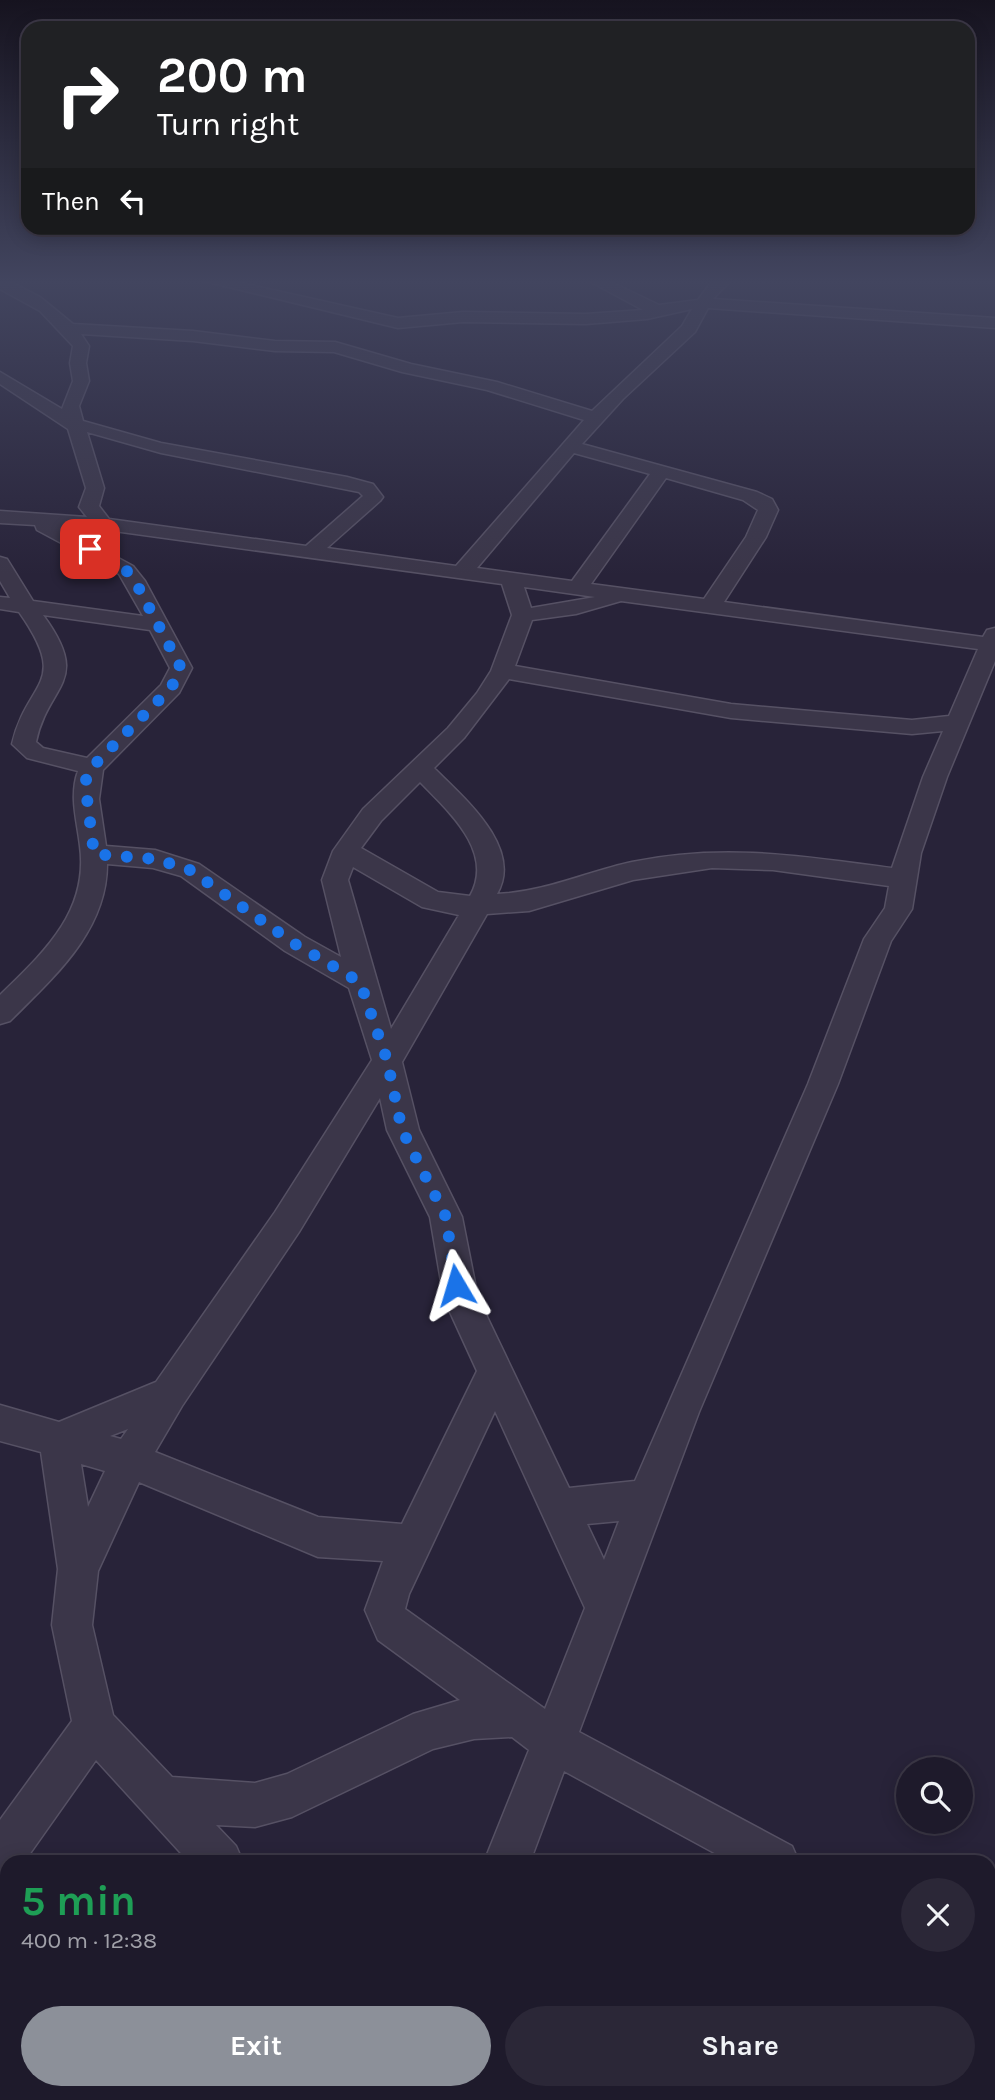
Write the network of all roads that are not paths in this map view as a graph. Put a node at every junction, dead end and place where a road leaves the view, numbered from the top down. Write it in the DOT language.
graph roads {
  1 [pos="3,379"];
  2 [pos="81,379"];
  3 [pos="462,379"];
  4 [pos="637,379"];
  5 [pos="596,418"];
  6 [pos="73,424"];
  7 [pos="571,446"];
  8 [pos="661,472"];
  9 [pos="0,517"];
  10 [pos="34,522"];
  11 [pos="103,524"];
  12 [pos="310,553"];
  13 [pos="109,560"];
  14 [pos="0,563"];
  15 [pos="460,574"];
  16 [pos="511,580"];
  17 [pos="577,589"];
  18 [pos="623,596"];
  19 [pos="0,603"];
  20 [pos="26,607"];
  21 [pos="709,608"];
  22 [pos="523,615"];
  23 [pos="158,625"];
  24 [pos="994,641"];
  25 [pos="502,671"];
  26 [pos="957,722"];
  27 [pos="92,767"];
  28 [pos="418,767"];
  29 [pos="346,851"];
  30 [pos="94,854"];
  31 [pos="903,879"];
  32 [pos="475,906"];
  33 [pos="360,982"];
  34 [pos="0,1013"];
  35 [pos="387,1060"];
  36 [pos="496,1369"];
  37 [pos="169,1394"];
  38 [pos="0,1423"];
  39 [pos="58,1440"];
  40 [pos="130,1460"];
  41 [pos="649,1499"];
  42 [pos="559,1508"];
  43 [pos="414,1544"];
  44 [pos="78,1569"];
  45 [pos="607,1610"];
  46 [pos="516,1716"];
  47 [pos="94,1726"];
  48 [pos="553,1741"];
  49 [pos="163,1799"];
  50 [pos="2,1855"];
  51 [pos="214,1855"];
  52 [pos="510,1855"];
  53 [pos="763,1855"];
  1 -- 6 [label="street"];
  2 -- 6 [label="street"];
  3 -- 5 [label="street"];
  4 -- 5 [label="street"];
  5 -- 7 [label="street"];
  6 -- 11 [label="street"];
  6 -- 12 [label="street"];
  7 -- 8 [label="street"];
  7 -- 15 [label="street"];
  8 -- 17 [label="street"];
  8 -- 21 [label="street"];
  9 -- 10 [label="street"];
  10 -- 11 [label="street"];
  10 -- 13 [label="street"];
  11 -- 12 [label="street"];
  11 -- 13 [label="street"];
  12 -- 15 [label="street"];
  13 -- 23 [label="street"];
  14 -- 20 [label="street"];
  15 -- 16 [label="street"];
  16 -- 17 [label="street"];
  16 -- 22 [label="street"];
  17 -- 18 [label="street"];
  18 -- 21 [label="street"];
  18 -- 22 [label="street"];
  19 -- 20 [label="street"];
  20 -- 23 [label="street"];
  20 -- 27 [label="street"];
  21 -- 24 [label="street"];
  22 -- 25 [label="street"];
  23 -- 27 [label="street"];
  24 -- 26 [label="street"];
  25 -- 26 [label="street"];
  25 -- 28 [label="street"];
  26 -- 31 [label="street"];
  27 -- 30 [label="street"];
  28 -- 29 [label="street"];
  28 -- 32 [label="street"];
  29 -- 32 [label="street"];
  29 -- 33 [label="street"];
  30 -- 33 [label="street"];
  30 -- 34 [label="street"];
  31 -- 32 [label="street"];
  31 -- 41 [label="street"];
  32 -- 35 [label="street"];
  33 -- 35 [label="street"];
  35 -- 36 [label="street"];
  35 -- 37 [label="street"];
  36 -- 42 [label="street"];
  36 -- 43 [label="street"];
  37 -- 39 [label="street"];
  37 -- 40 [label="street"];
  38 -- 39 [label="street"];
  39 -- 40 [label="street"];
  39 -- 44 [label="street"];
  40 -- 43 [label="street"];
  40 -- 44 [label="street"];
  41 -- 42 [label="street"];
  41 -- 45 [label="street"];
  42 -- 45 [label="street"];
  43 -- 46 [label="street"];
  44 -- 47 [label="street"];
  45 -- 48 [label="street"];
  46 -- 48 [label="street"];
  46 -- 49 [label="street"];
  47 -- 49 [label="street"];
  47 -- 50 [label="street"];
  48 -- 52 [label="street"];
  48 -- 53 [label="street"];
  49 -- 51 [label="street"];
}
